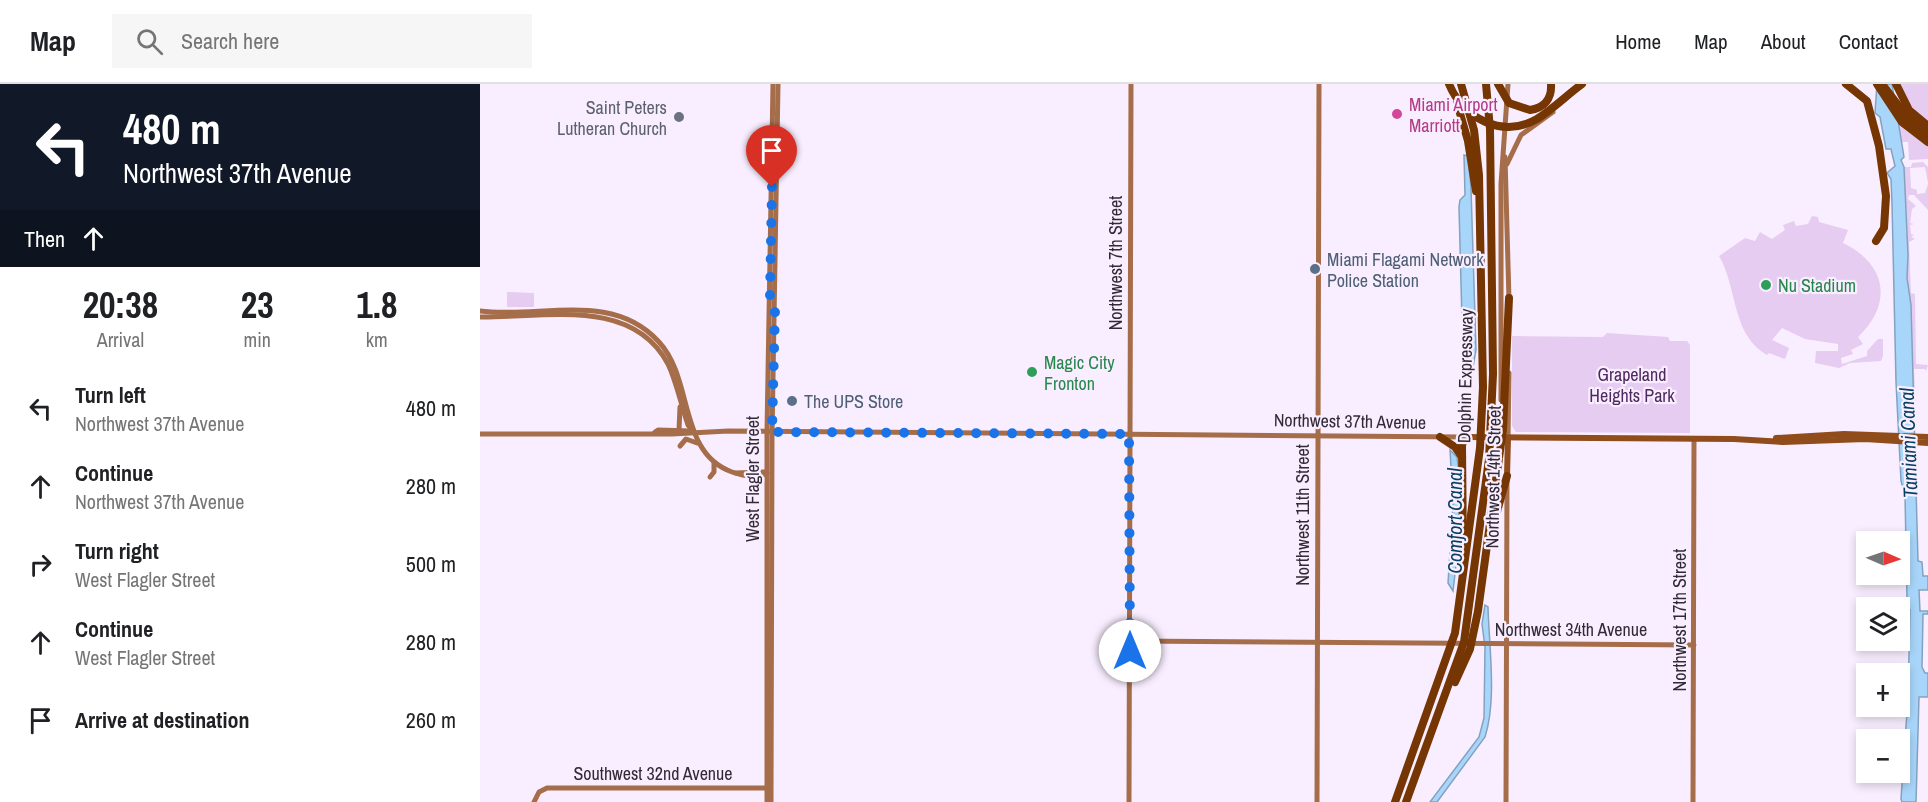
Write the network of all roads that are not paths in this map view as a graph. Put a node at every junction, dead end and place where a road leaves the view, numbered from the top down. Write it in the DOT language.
graph roads {
  1 [pos="775,84"];
  2 [pos="1131,84"];
  3 [pos="1319,84"];
  4 [pos="1448,84"];
  5 [pos="1461,84"];
  6 [pos="1486,84"];
  7 [pos="1498,84"];
  8 [pos="1508,84"];
  9 [pos="1551,84"];
  10 [pos="1582,84"];
  11 [pos="1587,84"];
  12 [pos="1846,84"];
  13 [pos="1877,84"];
  14 [pos="1882,84"];
  15 [pos="1896,84"];
  16 [pos="1898,98"];
  17 [pos="1928,126"];
  18 [pos="1928,134"];
  19 [pos="1928,142"];
  20 [pos="1504,152"];
  21 [pos="1506,165"];
  22 [pos="1480,215"];
  23 [pos="1876,241"];
  24 [pos="770,296"];
  25 [pos="1509,298"];
  26 [pos="775,306"];
  27 [pos="480,311"];
  28 [pos="514,314"];
  29 [pos="480,317"];
  30 [pos="639,328"];
  31 [pos="770,336"];
  32 [pos="774,347"];
  33 [pos="681,402"];
  34 [pos="687,405"];
  35 [pos="679,430"];
  36 [pos="655,432"];
  37 [pos="693,432"];
  38 [pos="769,432"];
  39 [pos="480,434"];
  40 [pos="1129,434"];
  41 [pos="1317,436"];
  42 [pos="1440,437"];
  43 [pos="1465,437"];
  44 [pos="1499,438"];
  45 [pos="1508,438"];
  46 [pos="1928,438"];
  47 [pos="1694,439"];
  48 [pos="1918,440"];
  49 [pos="697,443"];
  50 [pos="1928,443"];
  51 [pos="680,446"];
  52 [pos="1462,458"];
  53 [pos="714,463"];
  54 [pos="767,463"];
  55 [pos="723,468"];
  56 [pos="755,473"];
  57 [pos="767,473"];
  58 [pos="1507,476"];
  59 [pos="767,484"];
  60 [pos="1487,543"];
  61 [pos="1463,583"];
  62 [pos="1469,636"];
  63 [pos="1130,641"];
  64 [pos="1317,642"];
  65 [pos="1506,644"];
  66 [pos="1694,645"];
  67 [pos="1434,727"];
  68 [pos="769,785"];
  69 [pos="535,802"];
  70 [pos="769,802"];
  71 [pos="1129,802"];
  72 [pos="1317,802"];
  73 [pos="1395,802"];
  74 [pos="1406,802"];
  75 [pos="1506,802"];
  76 [pos="1693,802"];
  1 -- 24 [label="main road, West Flagler Street"];
  1 -- 26 [label="main road, West Flagler Street"];
  2 -- 40 [label="main road, Northwest 7th Street"];
  3 -- 41 [label="main road, Northwest 11th Street"];
  4 -- 10 [label="highway"];
  4 -- 22 [label="highway"];
  5 -- 22 [label="highway, Dolphin Expressway"];
  6 -- 62 [label="highway, Dolphin Expressway"];
  7 -- 9 [label="highway"];
  8 -- 20 [label="main road, Northwest 14th Street"];
  11 -- 21 [label="main road"];
  12 -- 23 [label="highway"];
  13 -- 19 [label="highway"];
  14 -- 16 [label="highway"];
  15 -- 16 [label="highway"];
  16 -- 17 [label="highway"];
  16 -- 18 [label="highway"];
  20 -- 21 [label="main road, Northwest 14th Street"];
  20 -- 44 [label="main road, Northwest 14th Street"];
  21 -- 25 [label="main road, Northwest 14th Street"];
  22 -- 61 [label="highway, Dolphin Expressway"];
  24 -- 26 [label="main road"];
  24 -- 31 [label="main road, West Flagler Street"];
  25 -- 45 [label="main road, Northwest 14th Street"];
  25 -- 60 [label="highway"];
  26 -- 32 [label="main road, West Flagler Street"];
  27 -- 28 [label="main road"];
  28 -- 29 [label="main road"];
  28 -- 30 [label="main road"];
  30 -- 33 [label="main road"];
  30 -- 34 [label="main road"];
  31 -- 32 [label="main road"];
  31 -- 38 [label="main road, West Flagler Street"];
  32 -- 38 [label="main road, West Flagler Street"];
  33 -- 34 [label="main road"];
  33 -- 35 [label="main road"];
  33 -- 37 [label="main road"];
  34 -- 37 [label="main road"];
  35 -- 36 [label="main road"];
  35 -- 37 [label="main road"];
  36 -- 37 [label="main road"];
  36 -- 39 [label="main road"];
  37 -- 38 [label="main road"];
  37 -- 49 [label="main road"];
  38 -- 40 [label="main road, Northwest 37th Avenue"];
  38 -- 54 [label="main road, West Flagler Street"];
  38 -- 68 [label="main road, West Flagler Street"];
  40 -- 41 [label="main road, Northwest 37th Avenue"];
  40 -- 63 [label="main road, Northwest 7th Street"];
  41 -- 42 [label="main road, Northwest 37th Avenue"];
  41 -- 64 [label="main road, Northwest 11th Street"];
  42 -- 43 [label="main road, Northwest 37th Avenue"];
  42 -- 52 [label="highway"];
  43 -- 44 [label="main road, Northwest 37th Avenue"];
  43 -- 52 [label="highway"];
  44 -- 45 [label="main road, Northwest 37th Avenue"];
  45 -- 47 [label="main road, Northwest 37th Avenue"];
  45 -- 58 [label="main road, Northwest 14th Street"];
  46 -- 48 [label="main road, Northwest 37th Avenue"];
  47 -- 48 [label="main road, Northwest 37th Avenue"];
  47 -- 66 [label="main road, Northwest 17th Street"];
  48 -- 50 [label="main road, Northwest 37th Avenue"];
  49 -- 51 [label="main road"];
  49 -- 53 [label="main road"];
  52 -- 61 [label="highway"];
  53 -- 55 [label="main road"];
  53 -- 55 [label="main road"];
  54 -- 56 [label="main road"];
  54 -- 57 [label="main road, West Flagler Street"];
  55 -- 56 [label="main road"];
  56 -- 57 [label="main road"];
  56 -- 59 [label="main road"];
  57 -- 59 [label="main road, West Flagler Street"];
  58 -- 60 [label="highway"];
  58 -- 65 [label="main road, Northwest 14th Street"];
  59 -- 68 [label="main road, West Flagler Street"];
  60 -- 62 [label="highway"];
  61 -- 73 [label="highway, Dolphin Expressway"];
  62 -- 67 [label="highway, Dolphin Expressway"];
  62 -- 67 [label="highway"];
  63 -- 64 [label="main road"];
  63 -- 71 [label="main road, Northwest 7th Street"];
  64 -- 65 [label="main road, Northwest 34th Avenue"];
  64 -- 72 [label="main road, Northwest 11th Street"];
  65 -- 66 [label="main road, Northwest 34th Avenue"];
  65 -- 75 [label="main road, Northwest 14th Street"];
  66 -- 76 [label="main road, Northwest 17th Street"];
  67 -- 74 [label="highway, Dolphin Expressway"];
  68 -- 69 [label="main road, Southwest 32nd Avenue"];
  68 -- 70 [label="main road, West Flagler Street"];
}
